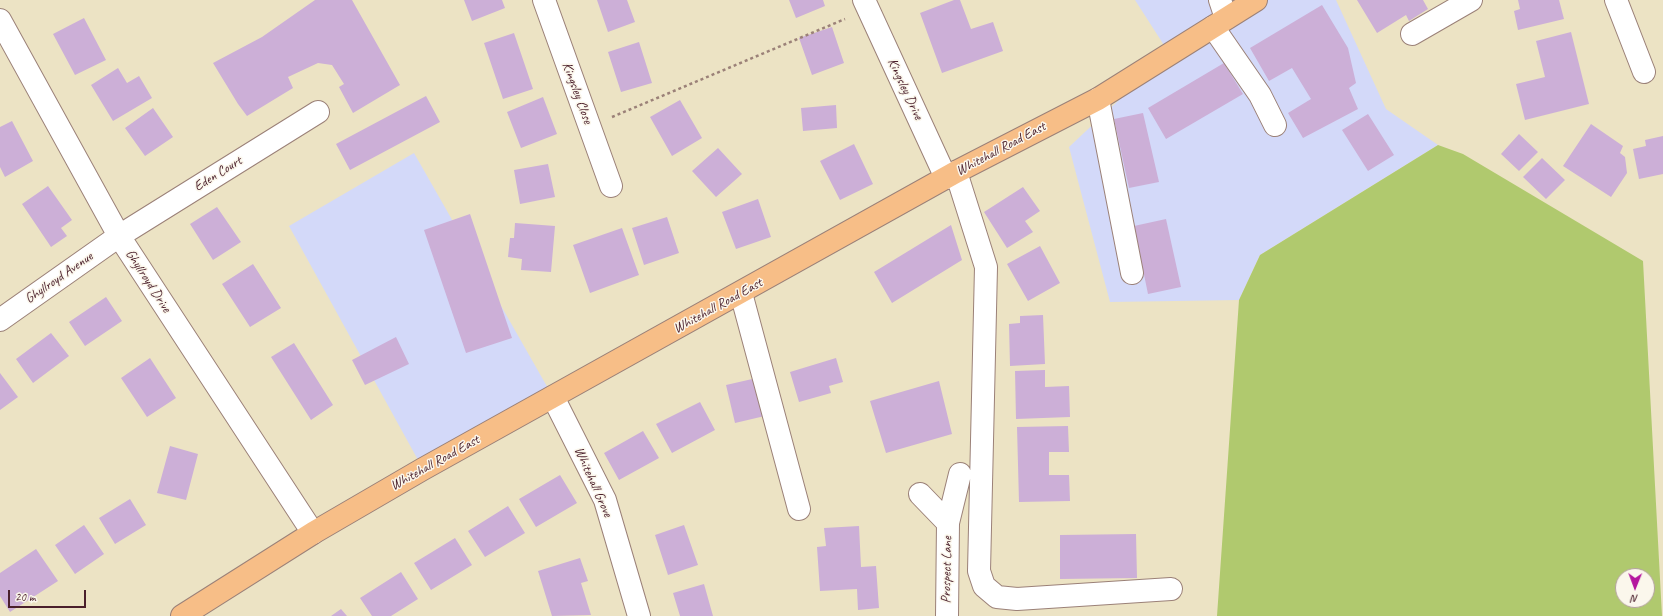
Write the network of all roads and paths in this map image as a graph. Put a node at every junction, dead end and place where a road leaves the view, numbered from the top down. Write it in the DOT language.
graph roads {
  1 [pos="544,0"];
  2 [pos="1256,0"];
  3 [pos="1470,0"];
  4 [pos="1616,0"];
  5 [pos="866,4"];
  6 [pos="1220,15"];
  7 [pos="0,20"];
  8 [pos="1412,34"];
  9 [pos="1644,72"];
  10 [pos="1098,98"];
  11 [pos="318,112"];
  12 [pos="1275,125"];
  13 [pos="590,127"];
  14 [pos="951,175"];
  15 [pos="611,186"];
  16 [pos="119,236"];
  17 [pos="1132,273"];
  18 [pos="741,293"];
  19 [pos="0,320"];
  20 [pos="553,397"];
  21 [pos="960,474"];
  22 [pos="920,494"];
  23 [pos="799,509"];
  24 [pos="948,523"];
  25 [pos="313,533"];
  26 [pos="1171,589"];
  27 [pos="182,616"];
  28 [pos="639,616"];
  29 [pos="947,616"];
  1 -- 13 [label="street, Kingsley Close"];
  2 -- 6 [label="main road, Whitehall Road East"];
  3 -- 8 [label="street"];
  4 -- 9 [label="street"];
  5 -- 13 [label="path"];
  5 -- 14 [label="street, Kingsley Drive"];
  6 -- 10 [label="main road, Whitehall Road East"];
  6 -- 12 [label="street"];
  7 -- 16 [label="street, Ghyllroyd Drive"];
  10 -- 14 [label="main road, Whitehall Road East"];
  10 -- 17 [label="street"];
  11 -- 16 [label="street, Eden Court"];
  13 -- 15 [label="street, Kingsley Close"];
  14 -- 18 [label="main road, Whitehall Road East"];
  14 -- 26 [label="street, Kingsley Drive"];
  16 -- 19 [label="street, Ghyllroyd Avenue"];
  16 -- 25 [label="street, Ghyllroyd Drive"];
  18 -- 20 [label="main road, Whitehall Road East"];
  18 -- 23 [label="street"];
  20 -- 25 [label="main road, Whitehall Road East"];
  20 -- 28 [label="street, Whitehall Grove"];
  21 -- 24 [label="street, Prospect Lane"];
  22 -- 24 [label="street, Prospect Lane"];
  24 -- 29 [label="street, Prospect Lane"];
  25 -- 27 [label="main road, Whitehall Road East"];
}
